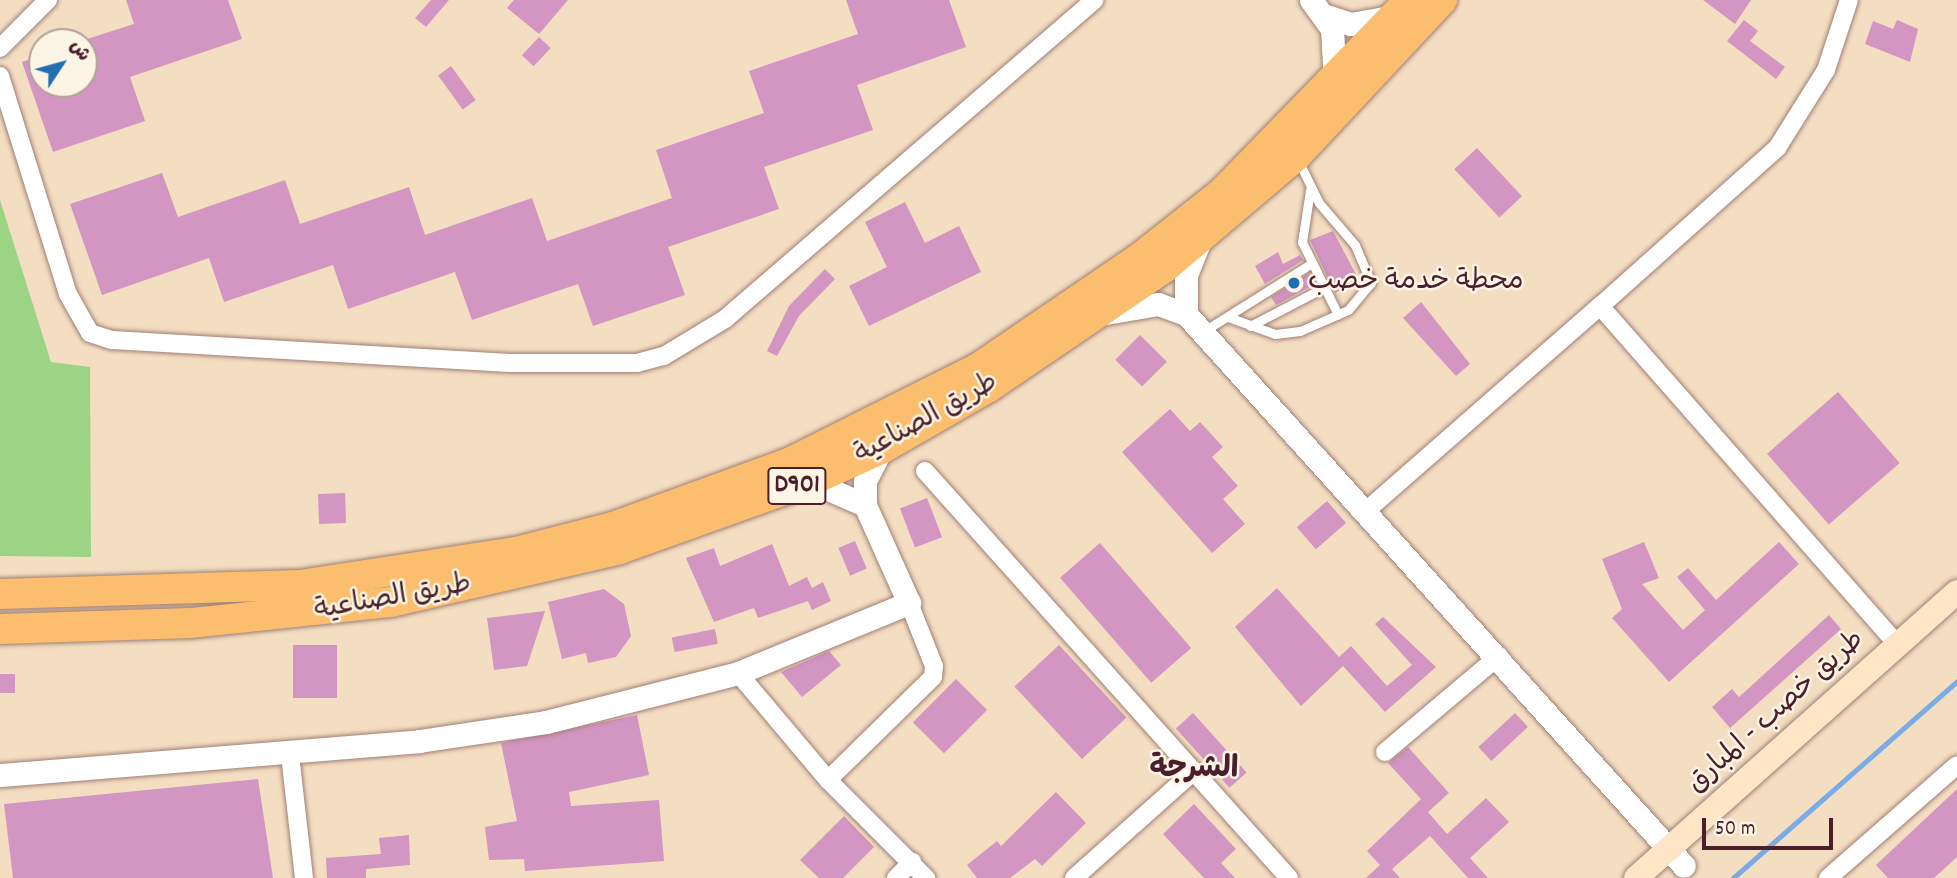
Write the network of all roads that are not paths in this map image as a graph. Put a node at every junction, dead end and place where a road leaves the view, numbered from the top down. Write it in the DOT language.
graph roads {
  1 [pos="48,0"];
  2 [pos="1094,0"];
  3 [pos="1442,0"];
  4 [pos="1850,0"];
  5 [pos="1318,8"];
  6 [pos="1403,8"];
  7 [pos="0,48"];
  8 [pos="0,75"];
  9 [pos="1335,83"];
  10 [pos="1296,156"];
  11 [pos="1310,185"];
  12 [pos="1200,240"];
  13 [pos="1312,263"];
  14 [pos="1325,287"];
  15 [pos="1600,306"];
  16 [pos="1101,314"];
  17 [pos="1186,314"];
  18 [pos="1338,315"];
  19 [pos="1228,317"];
  20 [pos="1248,326"];
  21 [pos="1202,332"];
  22 [pos="881,449"];
  23 [pos="925,471"];
  24 [pos="810,481"];
  25 [pos="865,505"];
  26 [pos="1367,510"];
  27 [pos="1957,592"];
  28 [pos="0,594"];
  29 [pos="909,603"];
  30 [pos="0,629"];
  31 [pos="1899,645"];
  32 [pos="1499,656"];
  33 [pos="738,673"];
  34 [pos="1385,752"];
  35 [pos="290,755"];
  36 [pos="1957,765"];
  37 [pos="1194,771"];
  38 [pos="0,775"];
  39 [pos="828,780"];
  40 [pos="912,862"];
  41 [pos="1683,864"];
  42 [pos="304,878"];
  43 [pos="896,878"];
  44 [pos="926,878"];
  45 [pos="1074,878"];
  46 [pos="1289,878"];
  47 [pos="1636,878"];
  48 [pos="1828,878"];
  1 -- 7 [label="street"];
  2 -- 8 [label="street"];
  3 -- 10 [label="highway, طريق الصناعية / D901"];
  4 -- 15 [label="street"];
  5 -- 6 [label="street"];
  5 -- 9 [label="street"];
  6 -- 9 [label="highway, طريق الصناعية / D901"];
  9 -- 28 [label="highway, طريق الصناعية / D901"];
  10 -- 11 [label="lane"];
  10 -- 12 [label="highway, طريق الصناعية / D901"];
  11 -- 13 [label="lane"];
  11 -- 18 [label="lane"];
  12 -- 16 [label="highway, طريق الصناعية / D901"];
  12 -- 17 [label="street"];
  13 -- 14 [label="lane"];
  13 -- 19 [label="lane"];
  14 -- 18 [label="lane"];
  14 -- 20 [label="lane"];
  15 -- 26 [label="street"];
  15 -- 31 [label="street"];
  16 -- 17 [label="street"];
  16 -- 22 [label="highway, طريق الصناعية / D901"];
  17 -- 21 [label="street"];
  18 -- 20 [label="lane"];
  19 -- 20 [label="lane"];
  19 -- 21 [label="lane"];
  21 -- 26 [label="street"];
  22 -- 24 [label="highway, طريق الصناعية / D901"];
  22 -- 25 [label="street"];
  23 -- 37 [label="street"];
  24 -- 25 [label="street"];
  24 -- 30 [label="highway, طريق الصناعية / D901"];
  25 -- 29 [label="street"];
  26 -- 32 [label="street"];
  27 -- 31 [label="main road, طريق خصب - المبارق"];
  29 -- 33 [label="street"];
  29 -- 39 [label="street"];
  31 -- 41 [label="main road, طريق خصب - المبارق"];
  32 -- 34 [label="street"];
  32 -- 41 [label="street"];
  33 -- 35 [label="street"];
  33 -- 39 [label="street"];
  35 -- 38 [label="street"];
  35 -- 42 [label="street"];
  36 -- 48 [label="street"];
  37 -- 45 [label="street"];
  37 -- 46 [label="street"];
  39 -- 40 [label="street"];
  40 -- 43 [label="street"];
  40 -- 44 [label="street"];
  41 -- 47 [label="main road, طريق خصب - المبارق"];
}
